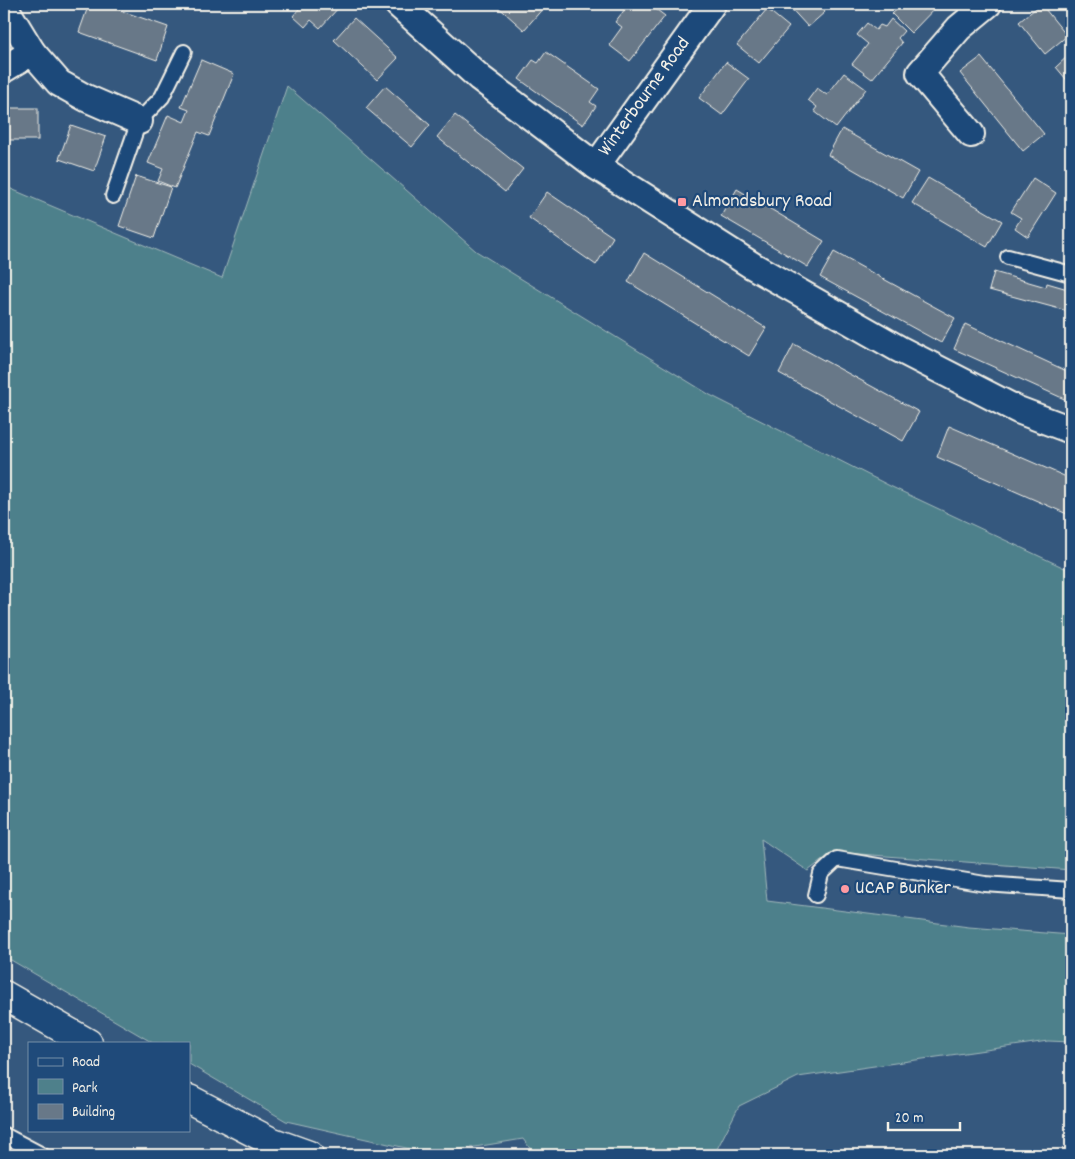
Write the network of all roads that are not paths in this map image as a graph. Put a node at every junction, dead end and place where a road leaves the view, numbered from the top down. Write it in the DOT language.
graph roads {
  1 [pos="398,4"];
  2 [pos="712,4"];
  3 [pos="988,4"];
  4 [pos="4,6"];
  5 [pos="32,52"];
  6 [pos="184,52"];
  7 [pos="4,69"];
  8 [pos="139,121"];
  9 [pos="971,134"];
  10 [pos="596,166"];
  11 [pos="113,196"];
  12 [pos="1008,257"];
  13 [pos="1071,274"];
  14 [pos="1071,430"];
  15 [pos="1071,890"];
  16 [pos="816,895"];
  17 [pos="4,995"];
  18 [pos="86,1042"];
  19 [pos="190,1100"];
  20 [pos="4,1135"];
  21 [pos="42,1155"];
  22 [pos="309,1155"];
  1 -- 10 [label="street"];
  2 -- 10 [label="street, Winterbourne Road"];
  3 -- 9 [label="street"];
  4 -- 5 [label="street"];
  5 -- 7 [label="street"];
  5 -- 8 [label="street"];
  6 -- 8 [label="lane"];
  8 -- 11 [label="lane"];
  10 -- 14 [label="street"];
  12 -- 13 [label="lane"];
  15 -- 16 [label="lane"];
  17 -- 18 [label="street"];
  19 -- 22 [label="street"];
  20 -- 21 [label="lane"];
}
